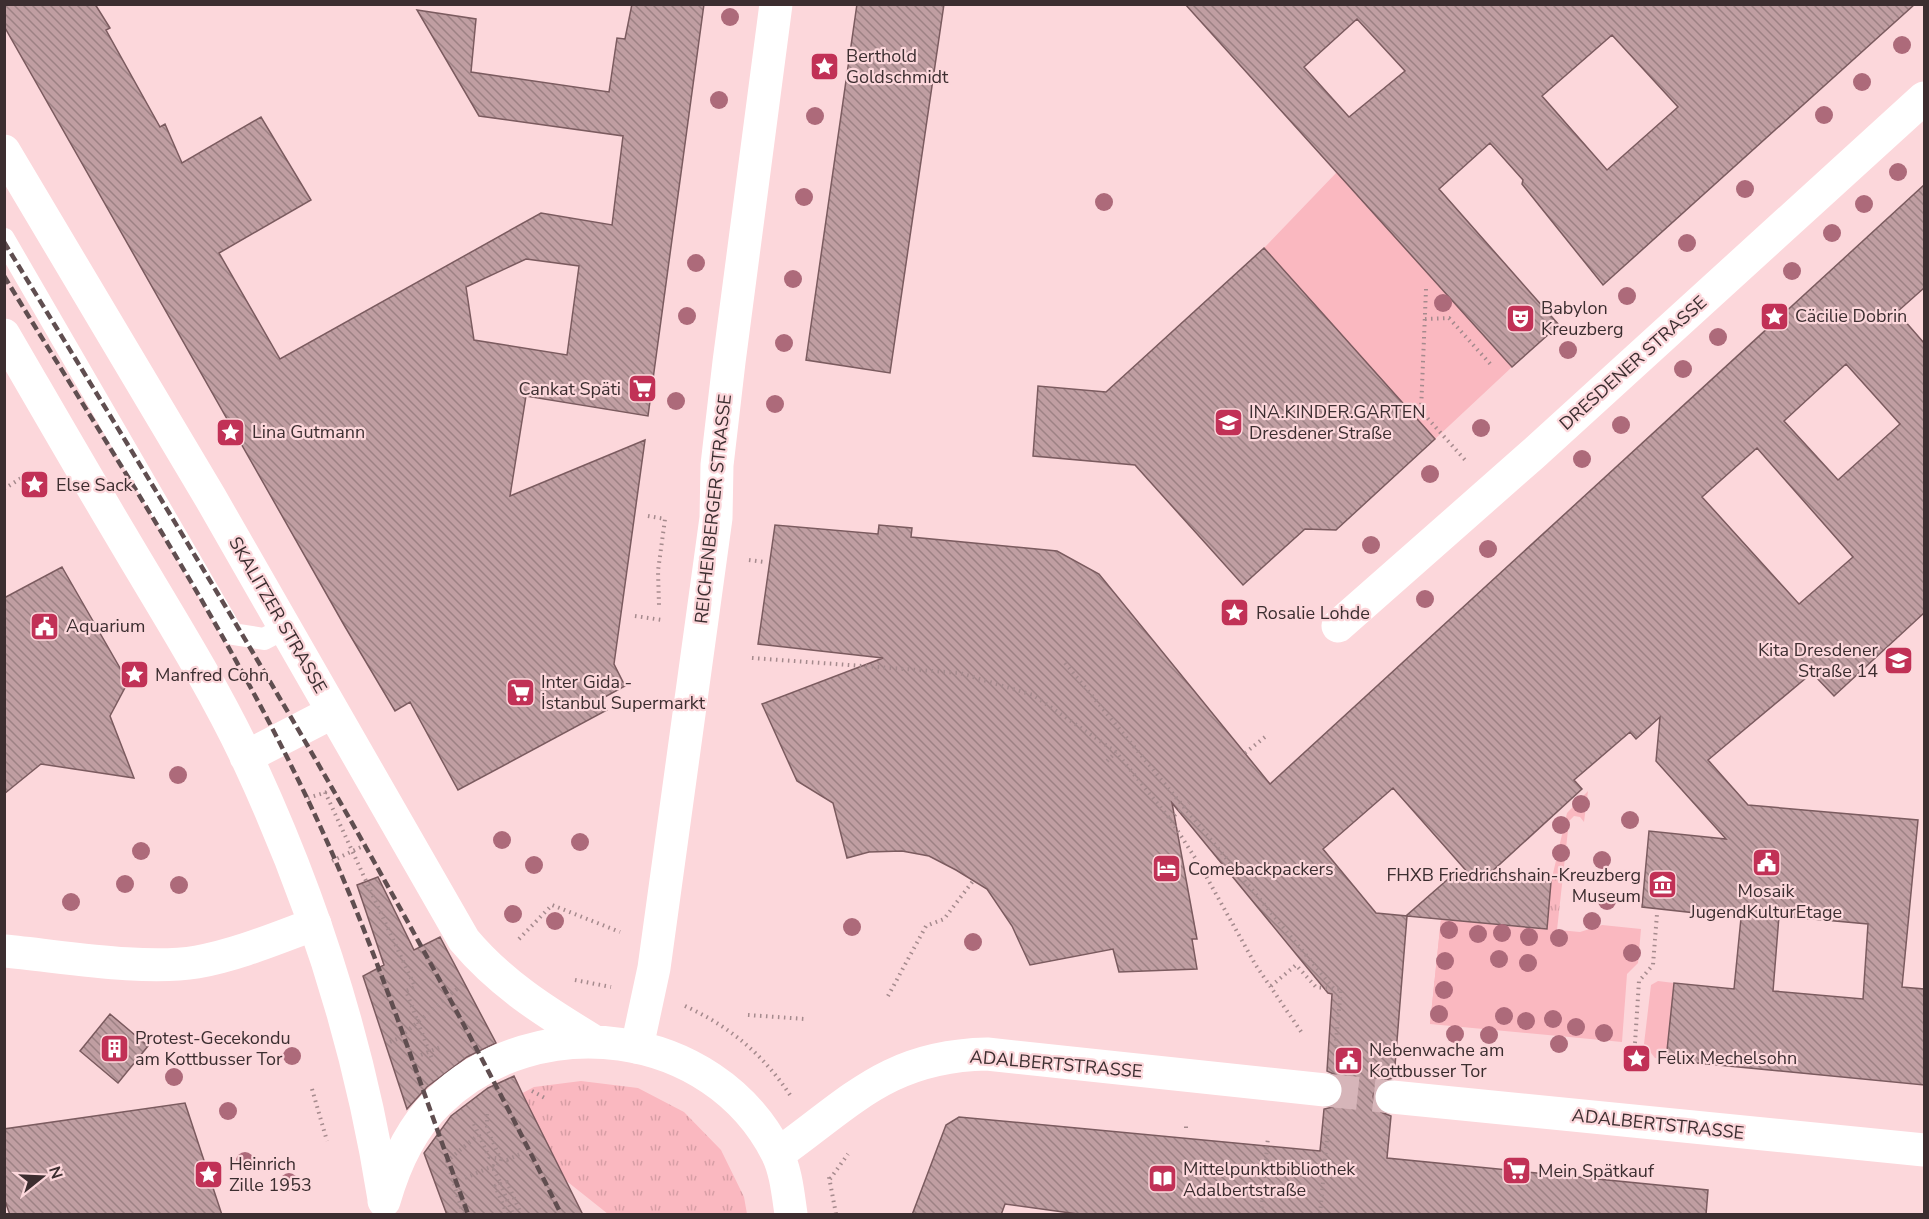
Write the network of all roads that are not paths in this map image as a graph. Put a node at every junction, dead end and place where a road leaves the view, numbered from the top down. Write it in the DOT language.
graph roads {
  1 [pos="776,4"];
  2 [pos="1924,98"];
  3 [pos="4,151"];
  4 [pos="4,239"];
  5 [pos="4,334"];
  6 [pos="1338,626"];
  7 [pos="285,628"];
  8 [pos="333,712"];
  9 [pos="246,757"];
  10 [pos="315,924"];
  11 [pos="4,951"];
  12 [pos="592,1040"];
  13 [pos="637,1047"];
  14 [pos="1329,1090"];
  15 [pos="1392,1097"];
  16 [pos="1924,1149"];
  17 [pos="778,1154"];
  18 [pos="383,1207"];
  19 [pos="791,1215"];
  1 -- 13 [label="street, REICHENBERGER STRASSE"];
  2 -- 6 [label="street, DRESDENER STRASSE"];
  3 -- 7 [label="street, SKALITZER STRASSE"];
  4 -- 7 [label="lane"];
  5 -- 9 [label="street"];
  7 -- 8 [label="street, SKALITZER STRASSE"];
  8 -- 9 [label="street"];
  8 -- 12 [label="street, SKALITZER STRASSE"];
  9 -- 10 [label="street"];
  10 -- 11 [label="street"];
  10 -- 18 [label="street"];
  12 -- 13 [label="street"];
  12 -- 18 [label="street"];
  13 -- 17 [label="street"];
  14 -- 17 [label="street, ADALBERTSTRASSE"];
  15 -- 16 [label="street, ADALBERTSTRASSE"];
  17 -- 19 [label="street"];
}
